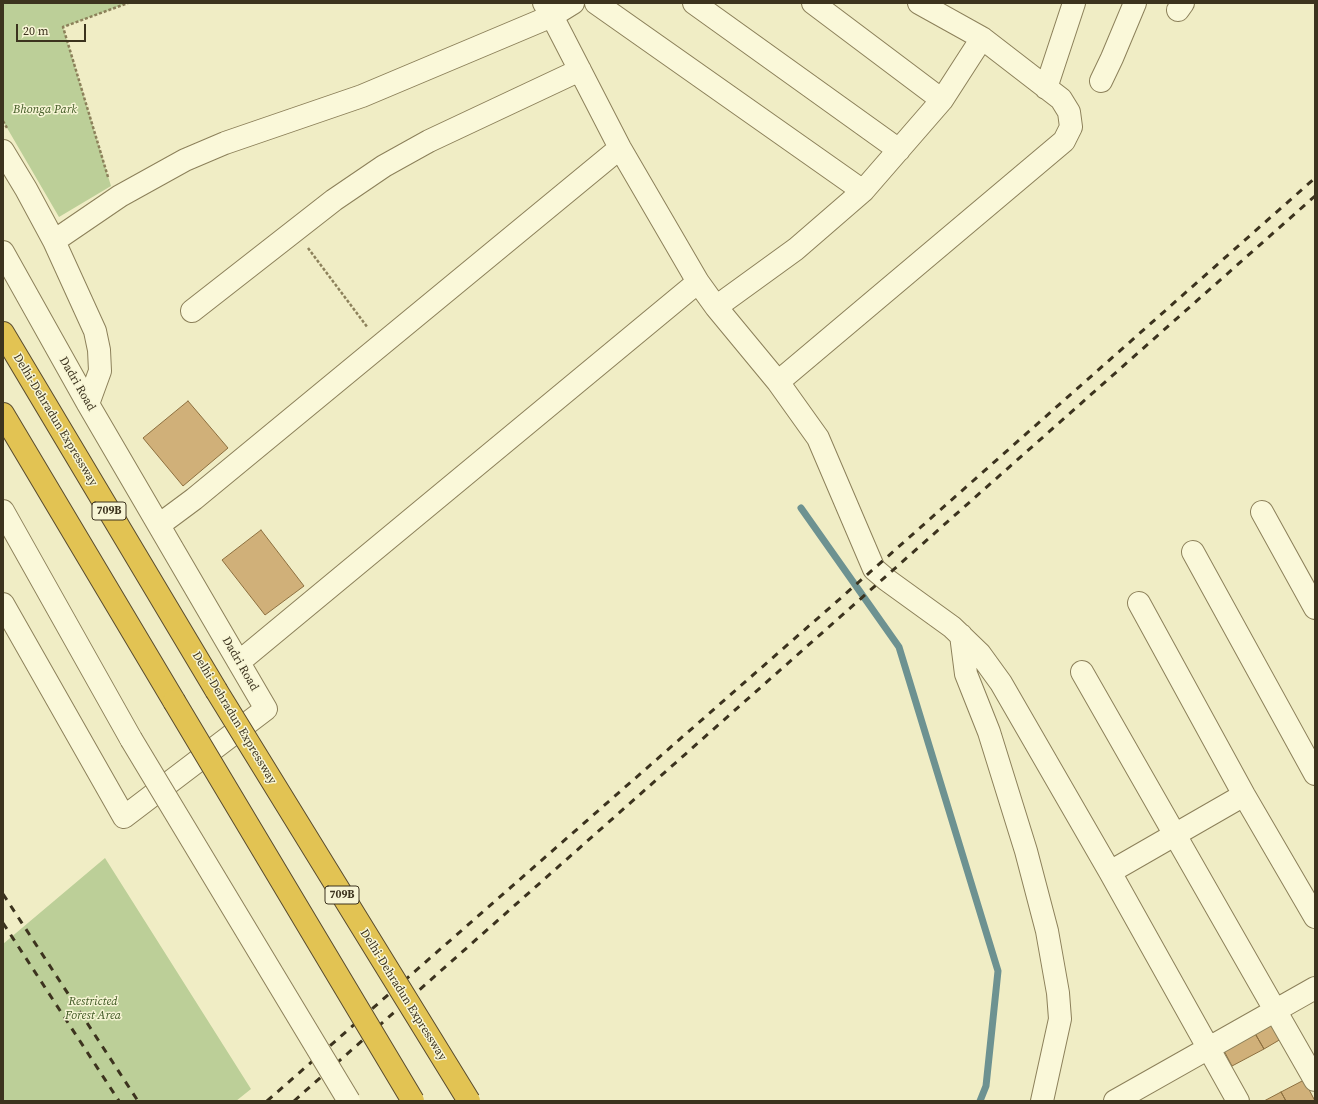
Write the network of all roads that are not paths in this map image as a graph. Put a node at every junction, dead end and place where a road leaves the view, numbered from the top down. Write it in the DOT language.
graph roads {
  1 [pos="573,3"];
  2 [pos="596,3"];
  3 [pos="694,3"];
  4 [pos="813,3"];
  5 [pos="919,3"];
  6 [pos="1074,3"];
  7 [pos="1135,3"];
  8 [pos="548,9"];
  9 [pos="982,38"];
  10 [pos="580,70"];
  11 [pos="1101,81"];
  12 [pos="1046,88"];
  13 [pos="942,100"];
  14 [pos="7,143"];
  15 [pos="620,148"];
  16 [pos="899,150"];
  17 [pos="862,191"];
  18 [pos="54,241"];
  19 [pos="3,252"];
  20 [pos="698,282"];
  21 [pos="716,307"];
  22 [pos="192,311"];
  23 [pos="3,333"];
  24 [pos="778,382"];
  25 [pos="88,404"];
  26 [pos="3,414"];
  27 [pos="3,512"];
  28 [pos="1262,512"];
  29 [pos="160,526"];
  30 [pos="1193,552"];
  31 [pos="1139,603"];
  32 [pos="3,604"];
  33 [pos="1315,608"];
  34 [pos="961,635"];
  35 [pos="239,662"];
  36 [pos="1082,672"];
  37 [pos="1315,774"];
  38 [pos="1244,795"];
  39 [pos="1174,835"];
  40 [pos="1110,872"];
  41 [pos="1315,917"];
  42 [pos="1315,988"];
  43 [pos="1275,1009"];
  44 [pos="1209,1048"];
  45 [pos="1315,1080"];
  46 [pos="1141,1094"];
  47 [pos="350,1101"];
  48 [pos="413,1101"];
  49 [pos="468,1101"];
  50 [pos="1042,1101"];
  51 [pos="1115,1101"];
  52 [pos="1238,1101"];
  1 -- 8 [label="street"];
  2 -- 17 [label="street"];
  3 -- 16 [label="street"];
  4 -- 13 [label="street"];
  5 -- 9 [label="street"];
  6 -- 12 [label="street"];
  7 -- 11 [label="street"];
  8 -- 10 [label="street"];
  8 -- 18 [label="street"];
  9 -- 12 [label="street"];
  9 -- 13 [label="street"];
  10 -- 15 [label="street"];
  10 -- 22 [label="street"];
  12 -- 24 [label="street"];
  13 -- 16 [label="street"];
  14 -- 18 [label="street"];
  15 -- 20 [label="street"];
  15 -- 29 [label="street"];
  16 -- 17 [label="street"];
  17 -- 21 [label="street"];
  18 -- 25 [label="street"];
  19 -- 25 [label="street, Dadri Road"];
  20 -- 21 [label="street"];
  20 -- 35 [label="street"];
  21 -- 24 [label="street"];
  23 -- 49 [label="highway, Delhi-Dehradun Expressway / 709B, bridge"];
  24 -- 34 [label="street"];
  25 -- 29 [label="street, Dadri Road"];
  26 -- 48 [label="highway, bridge"];
  27 -- 47 [label="street, bridge"];
  28 -- 33 [label="street"];
  29 -- 35 [label="street, Dadri Road"];
  30 -- 37 [label="street"];
  31 -- 38 [label="street"];
  32 -- 35 [label="street, Dadri Road"];
  34 -- 40 [label="street"];
  34 -- 50 [label="street"];
  36 -- 39 [label="street"];
  38 -- 39 [label="street"];
  38 -- 41 [label="street"];
  39 -- 40 [label="street"];
  39 -- 43 [label="street"];
  40 -- 44 [label="street"];
  42 -- 43 [label="street"];
  43 -- 44 [label="street"];
  43 -- 45 [label="street"];
  44 -- 46 [label="street"];
  44 -- 52 [label="street"];
  46 -- 51 [label="street"];
}
